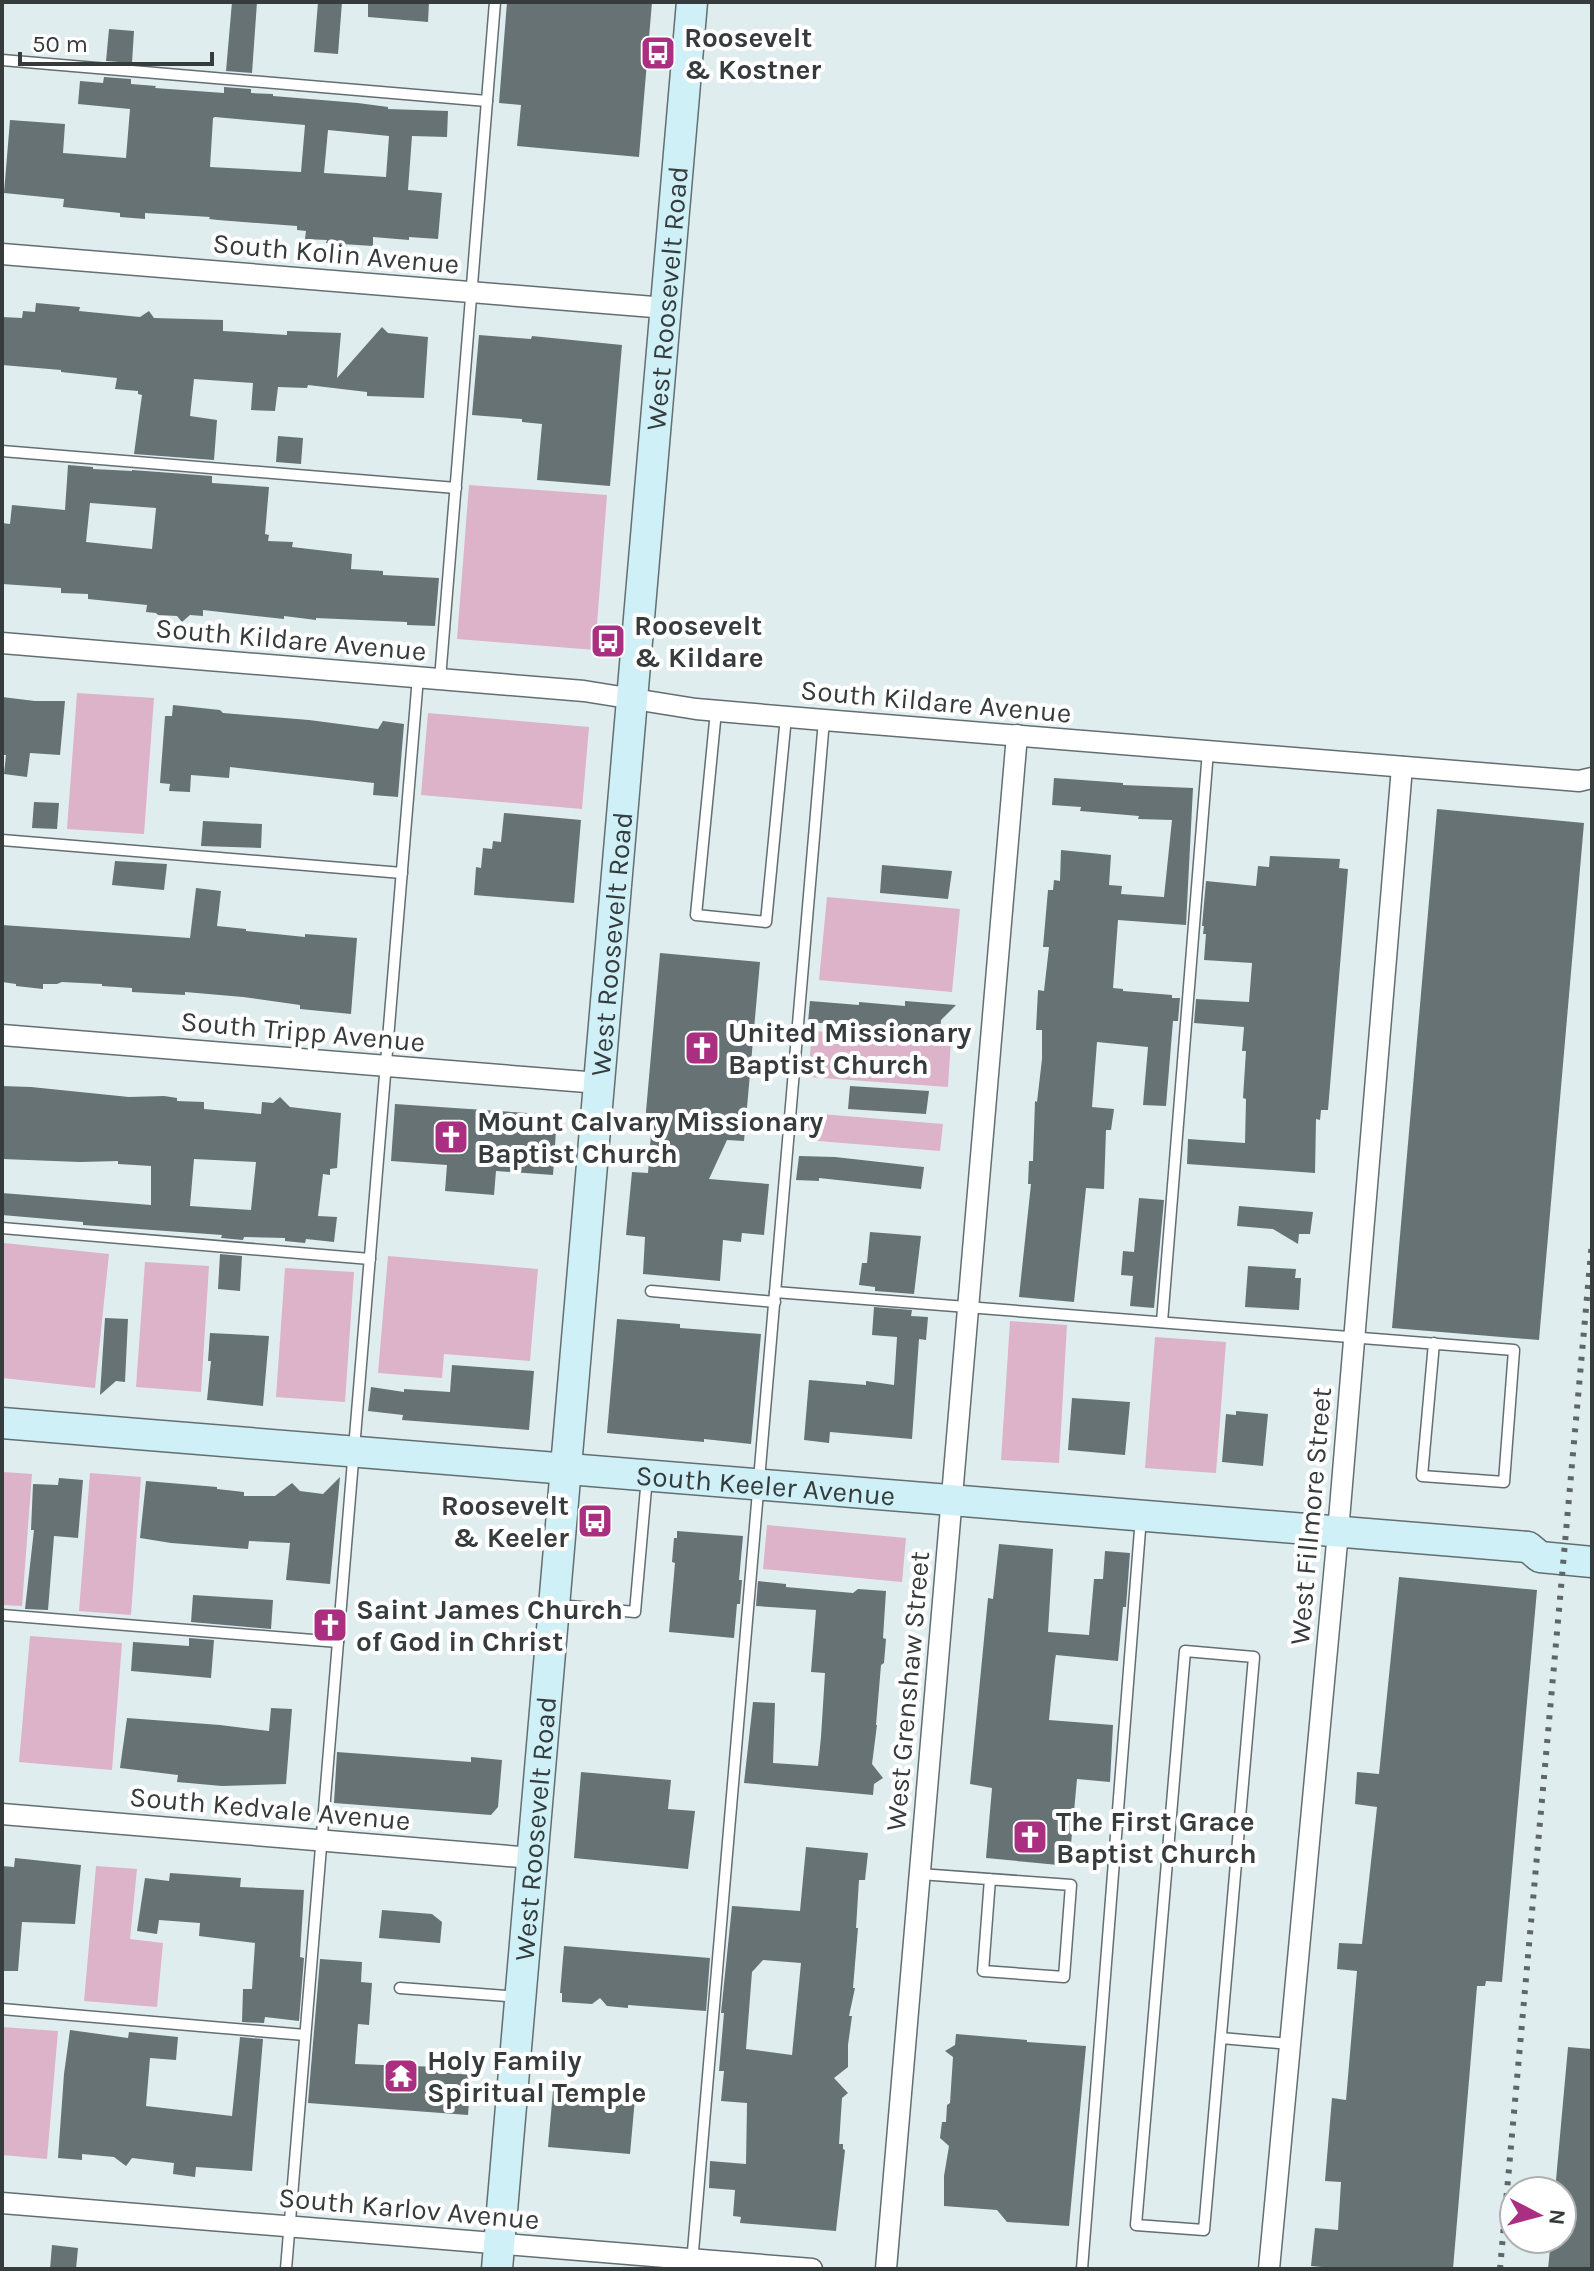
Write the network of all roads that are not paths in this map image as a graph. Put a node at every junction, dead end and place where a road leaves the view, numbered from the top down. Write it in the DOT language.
graph roads {
  1 [pos="495,2"];
  2 [pos="692,2"];
  3 [pos="2,60"];
  4 [pos="487,101"];
  5 [pos="2,254"];
  6 [pos="471,292"];
  7 [pos="666,308"];
  8 [pos="2,451"];
  9 [pos="456,488"];
  10 [pos="2,643"];
  11 [pos="418,677"];
  12 [pos="440,679"];
  13 [pos="633,699"];
  14 [pos="716,711"];
  15 [pos="786,717"];
  16 [pos="824,720"];
  17 [pos="1017,735"];
  18 [pos="1208,751"];
  19 [pos="1402,767"];
  20 [pos="1588,782"];
  21 [pos="2,840"];
  22 [pos="402,873"];
  23 [pos="2,1035"];
  24 [pos="386,1066"];
  25 [pos="599,1083"];
  26 [pos="2,1228"];
  27 [pos="370,1259"];
  28 [pos="651,1291"];
  29 [pos="775,1297"];
  30 [pos="968,1307"];
  31 [pos="1162,1322"];
  32 [pos="1354,1337"];
  33 [pos="1434,1343"];
  34 [pos="2,1423"];
  35 [pos="354,1451"];
  36 [pos="566,1468"];
  37 [pos="647,1475"];
  38 [pos="759,1484"];
  39 [pos="952,1500"];
  40 [pos="1141,1515"];
  41 [pos="1338,1532"];
  42 [pos="1592,1542"];
  43 [pos="1528,1547"];
  44 [pos="1592,1562"];
  45 [pos="554,1605"];
  46 [pos="2,1615"];
  47 [pos="338,1642"];
  48 [pos="2,1814"];
  49 [pos="321,1840"];
  50 [pos="533,1858"];
  51 [pos="920,1874"];
  52 [pos="990,1879"];
  53 [pos="400,1988"];
  54 [pos="521,1997"];
  55 [pos="2,2009"];
  56 [pos="305,2035"];
  57 [pos="1221,2038"];
  58 [pos="1290,2044"];
  59 [pos="2,2203"];
  60 [pos="289,2226"];
  61 [pos="499,2256"];
  62 [pos="636,2262"];
  63 [pos="692,2264"];
  64 [pos="286,2269"];
  65 [pos="812,2269"];
  66 [pos="886,2269"];
  67 [pos="1082,2269"];
  68 [pos="1269,2269"];
  1 -- 4 [label="lane"];
  2 -- 7 [label="main road, West Roosevelt Road"];
  3 -- 4 [label="lane"];
  4 -- 6 [label="lane"];
  5 -- 6 [label="street, South Kolin Avenue"];
  6 -- 7 [label="street, South Kolin Avenue"];
  6 -- 9 [label="lane"];
  7 -- 13 [label="main road, West Roosevelt Road"];
  8 -- 9 [label="lane"];
  9 -- 12 [label="lane"];
  10 -- 11 [label="street, South Kildare Avenue"];
  11 -- 12 [label="street, South Kildare Avenue"];
  11 -- 22 [label="lane"];
  12 -- 13 [label="street, South Kildare Avenue"];
  13 -- 14 [label="street, South Kildare Avenue"];
  13 -- 25 [label="main road, West Roosevelt Road"];
  14 -- 15 [label="street, South Kildare Avenue"];
  14 -- 15 [label="lane"];
  15 -- 16 [label="street, South Kildare Avenue"];
  16 -- 17 [label="street, South Kildare Avenue"];
  16 -- 29 [label="lane"];
  17 -- 18 [label="street, South Kildare Avenue"];
  17 -- 30 [label="street, West Grenshaw Street"];
  18 -- 19 [label="street, South Kildare Avenue"];
  18 -- 31 [label="lane"];
  19 -- 20 [label="street, South Kildare Avenue"];
  19 -- 32 [label="street, West Fillmore Street"];
  21 -- 22 [label="lane"];
  22 -- 24 [label="lane"];
  23 -- 24 [label="street, South Tripp Avenue"];
  24 -- 25 [label="street, South Tripp Avenue"];
  24 -- 27 [label="lane"];
  25 -- 36 [label="main road, West Roosevelt Road"];
  26 -- 27 [label="lane"];
  27 -- 35 [label="lane"];
  28 -- 29 [label="lane"];
  29 -- 30 [label="lane"];
  29 -- 38 [label="lane"];
  30 -- 31 [label="lane"];
  30 -- 39 [label="street, West Grenshaw Street"];
  31 -- 32 [label="lane"];
  32 -- 33 [label="lane"];
  32 -- 41 [label="street, West Fillmore Street"];
  33 -- 33 [label="lane"];
  34 -- 35 [label="main road, South Keeler Avenue"];
  35 -- 36 [label="main road, South Keeler Avenue"];
  35 -- 47 [label="lane"];
  36 -- 37 [label="main road, South Keeler Avenue"];
  36 -- 45 [label="main road, West Roosevelt Road"];
  37 -- 38 [label="main road, South Keeler Avenue"];
  37 -- 45 [label="lane"];
  38 -- 39 [label="main road, South Keeler Avenue"];
  38 -- 63 [label="lane"];
  39 -- 40 [label="main road, South Keeler Avenue"];
  39 -- 51 [label="street, West Grenshaw Street"];
  40 -- 41 [label="main road, South Keeler Avenue"];
  40 -- 67 [label="lane"];
  41 -- 43 [label="main road, South Keeler Avenue"];
  41 -- 58 [label="street, West Fillmore Street"];
  42 -- 43 [label="main road, South Keeler Avenue"];
  43 -- 44 [label="main road, South Keeler Avenue"];
  45 -- 50 [label="main road, West Roosevelt Road"];
  46 -- 47 [label="lane"];
  47 -- 49 [label="lane"];
  48 -- 49 [label="street, South Kedvale Avenue"];
  49 -- 50 [label="street, South Kedvale Avenue"];
  49 -- 56 [label="lane"];
  50 -- 54 [label="main road, West Roosevelt Road"];
  51 -- 52 [label="lane"];
  51 -- 66 [label="street, West Grenshaw Street"];
  52 -- 52 [label="lane"];
  53 -- 54 [label="lane"];
  54 -- 61 [label="main road, West Roosevelt Road"];
  55 -- 56 [label="lane"];
  56 -- 60 [label="lane"];
  57 -- 57 [label="lane"];
  57 -- 58 [label="lane"];
  58 -- 68 [label="street, West Fillmore Street"];
  59 -- 60 [label="street, South Karlov Avenue"];
  60 -- 61 [label="street, South Karlov Avenue"];
  60 -- 64 [label="lane"];
  61 -- 62 [label="street, South Karlov Avenue"];
  62 -- 63 [label="street, South Karlov Avenue"];
  63 -- 65 [label="street, South Karlov Avenue"];
}
